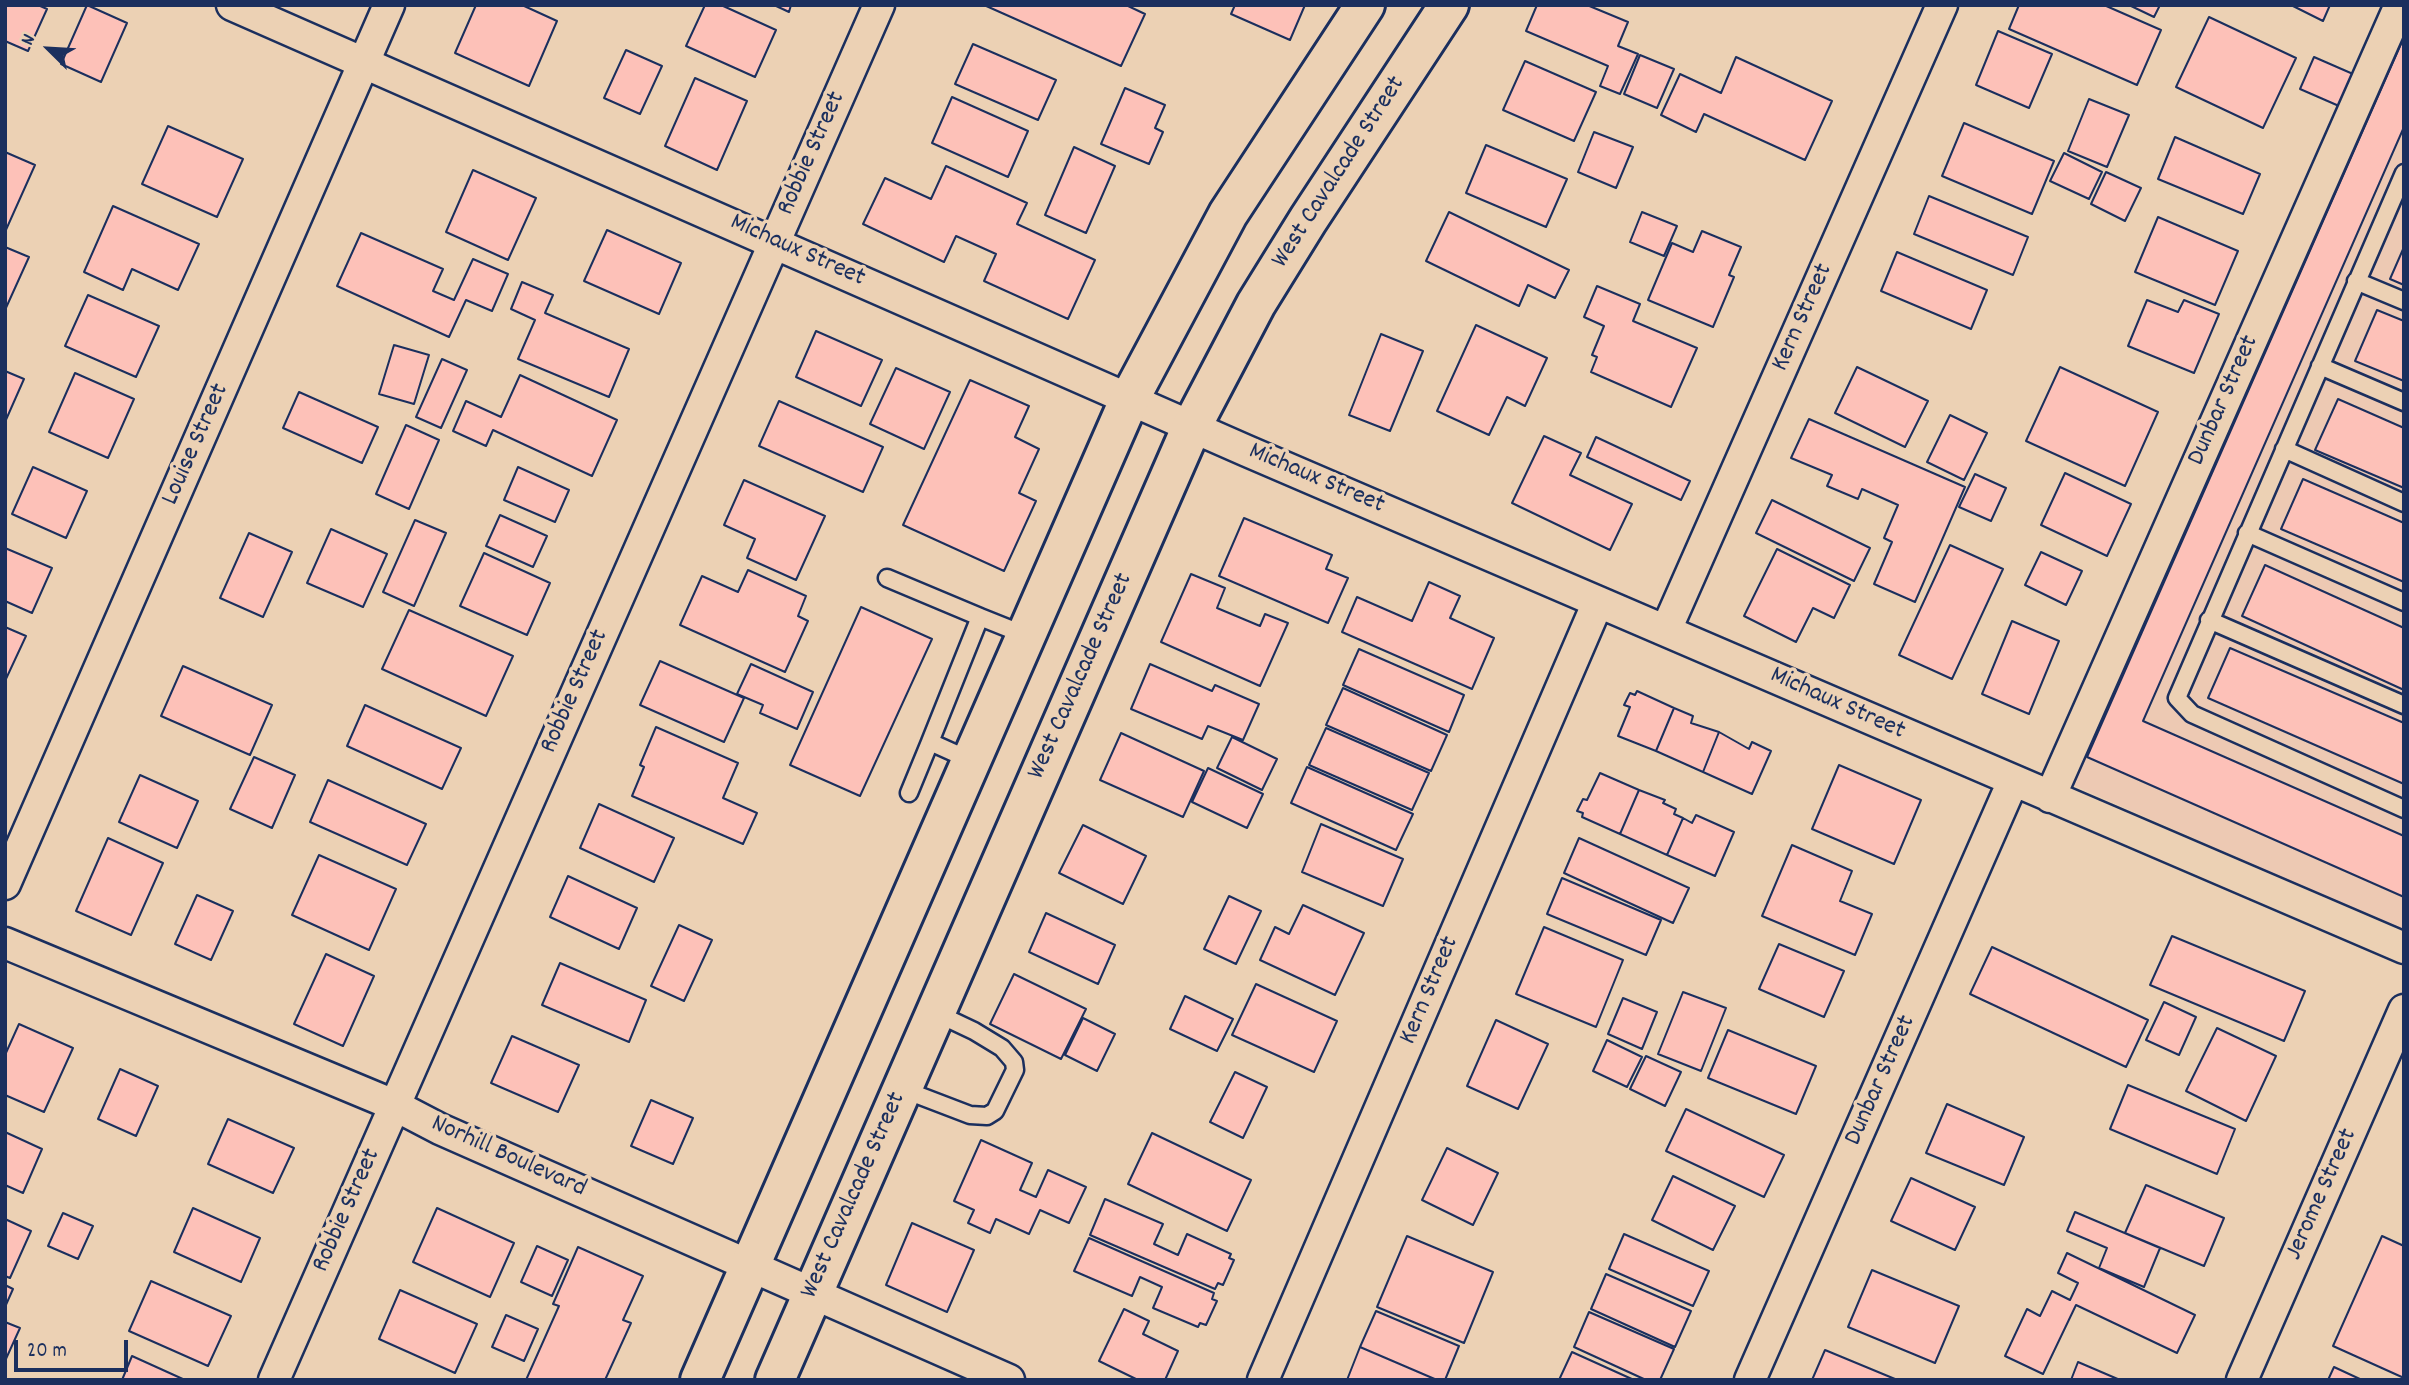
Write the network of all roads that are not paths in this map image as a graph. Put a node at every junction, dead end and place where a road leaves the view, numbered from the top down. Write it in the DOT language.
graph roads {
  1 [pos="232,5"];
  2 [pos="389,5"];
  3 [pos="879,5"];
  4 [pos="1365,5"];
  5 [pos="1449,5"];
  6 [pos="1942,5"];
  7 [pos="2400,5"];
  8 [pos="364,63"];
  9 [pos="2404,173"];
  10 [pos="2398,200"];
  11 [pos="775,243"];
  12 [pos="2356,281"];
  13 [pos="2404,302"];
  14 [pos="2319,366"];
  15 [pos="1130,398"];
  16 [pos="2404,402"];
  17 [pos="1192,426"];
  18 [pos="2284,449"];
  19 [pos="2404,503"];
  20 [pos="2247,533"];
  21 [pos="887,578"];
  22 [pos="1598,602"];
  23 [pos="2404,602"];
  24 [pos="980,617"];
  25 [pos="2209,620"];
  26 [pos="1666,630"];
  27 [pos="1025,635"];
  28 [pos="2404,705"];
  29 [pos="930,742"];
  30 [pos="970,760"];
  31 [pos="2013,781"];
  32 [pos="909,793"];
  33 [pos="2050,797"];
  34 [pos="2404,809"];
  35 [pos="5,884"];
  36 [pos="5,943"];
  37 [pos="2404,948"];
  38 [pos="2404,1010"];
  39 [pos="935,1013"];
  40 [pos="902,1089"];
  41 [pos="394,1105"];
  42 [pos="751,1267"];
  43 [pos="813,1294"];
  44 [pos="274,1380"];
  45 [pos="700,1380"];
  46 [pos="775,1380"];
  47 [pos="1009,1380"];
  48 [pos="1263,1380"];
  49 [pos="1750,1380"];
  50 [pos="2242,1380"];
  1 -- 8 [label="street, Michaux Street"];
  2 -- 8 [label="street, Louise Street"];
  3 -- 11 [label="street, Robbie Street"];
  4 -- 15 [label="main road"];
  5 -- 17 [label="main road, West Cavalcade Street"];
  6 -- 26 [label="street, Kern Street"];
  7 -- 33 [label="street, Dunbar Street"];
  8 -- 11 [label="street, Michaux Street"];
  8 -- 35 [label="street, Louise Street"];
  9 -- 10 [label="lane"];
  10 -- 12 [label="lane"];
  11 -- 15 [label="street, Michaux Street"];
  11 -- 41 [label="street, Robbie Street"];
  12 -- 13 [label="lane"];
  12 -- 14 [label="lane"];
  14 -- 16 [label="lane"];
  14 -- 18 [label="lane"];
  15 -- 17 [label="street, Michaux Street"];
  15 -- 27 [label="main road"];
  17 -- 22 [label="street, Michaux Street"];
  17 -- 39 [label="main road, West Cavalcade Street"];
  18 -- 19 [label="lane"];
  18 -- 20 [label="lane"];
  20 -- 23 [label="lane"];
  20 -- 25 [label="lane"];
  21 -- 24 [label="lane"];
  22 -- 26 [label="street, Michaux Street"];
  22 -- 48 [label="street, Kern Street"];
  24 -- 27 [label="lane"];
  24 -- 29 [label="lane"];
  25 -- 28 [label="lane"];
  25 -- 34 [label="lane"];
  26 -- 31 [label="street, Michaux Street"];
  27 -- 30 [label="main road"];
  29 -- 30 [label="lane"];
  29 -- 32 [label="lane"];
  30 -- 42 [label="main road"];
  31 -- 33 [label="street, Michaux Street"];
  31 -- 49 [label="street, Dunbar Street"];
  33 -- 37 [label="street, Michaux Street"];
  36 -- 41 [label="street, Norhill Boulevard"];
  38 -- 50 [label="street, Jerome Street"];
  39 -- 40 [label="main road, West Cavalcade Street"];
  39 -- 40 [label="lane"];
  40 -- 43 [label="main road, West Cavalcade Street"];
  41 -- 42 [label="street, Norhill Boulevard"];
  41 -- 44 [label="street, Robbie Street"];
  42 -- 43 [label="street, Norhill Boulevard"];
  42 -- 45 [label="main road"];
  43 -- 46 [label="main road, West Cavalcade Street"];
  43 -- 47 [label="street, Norhill Boulevard"];
}
